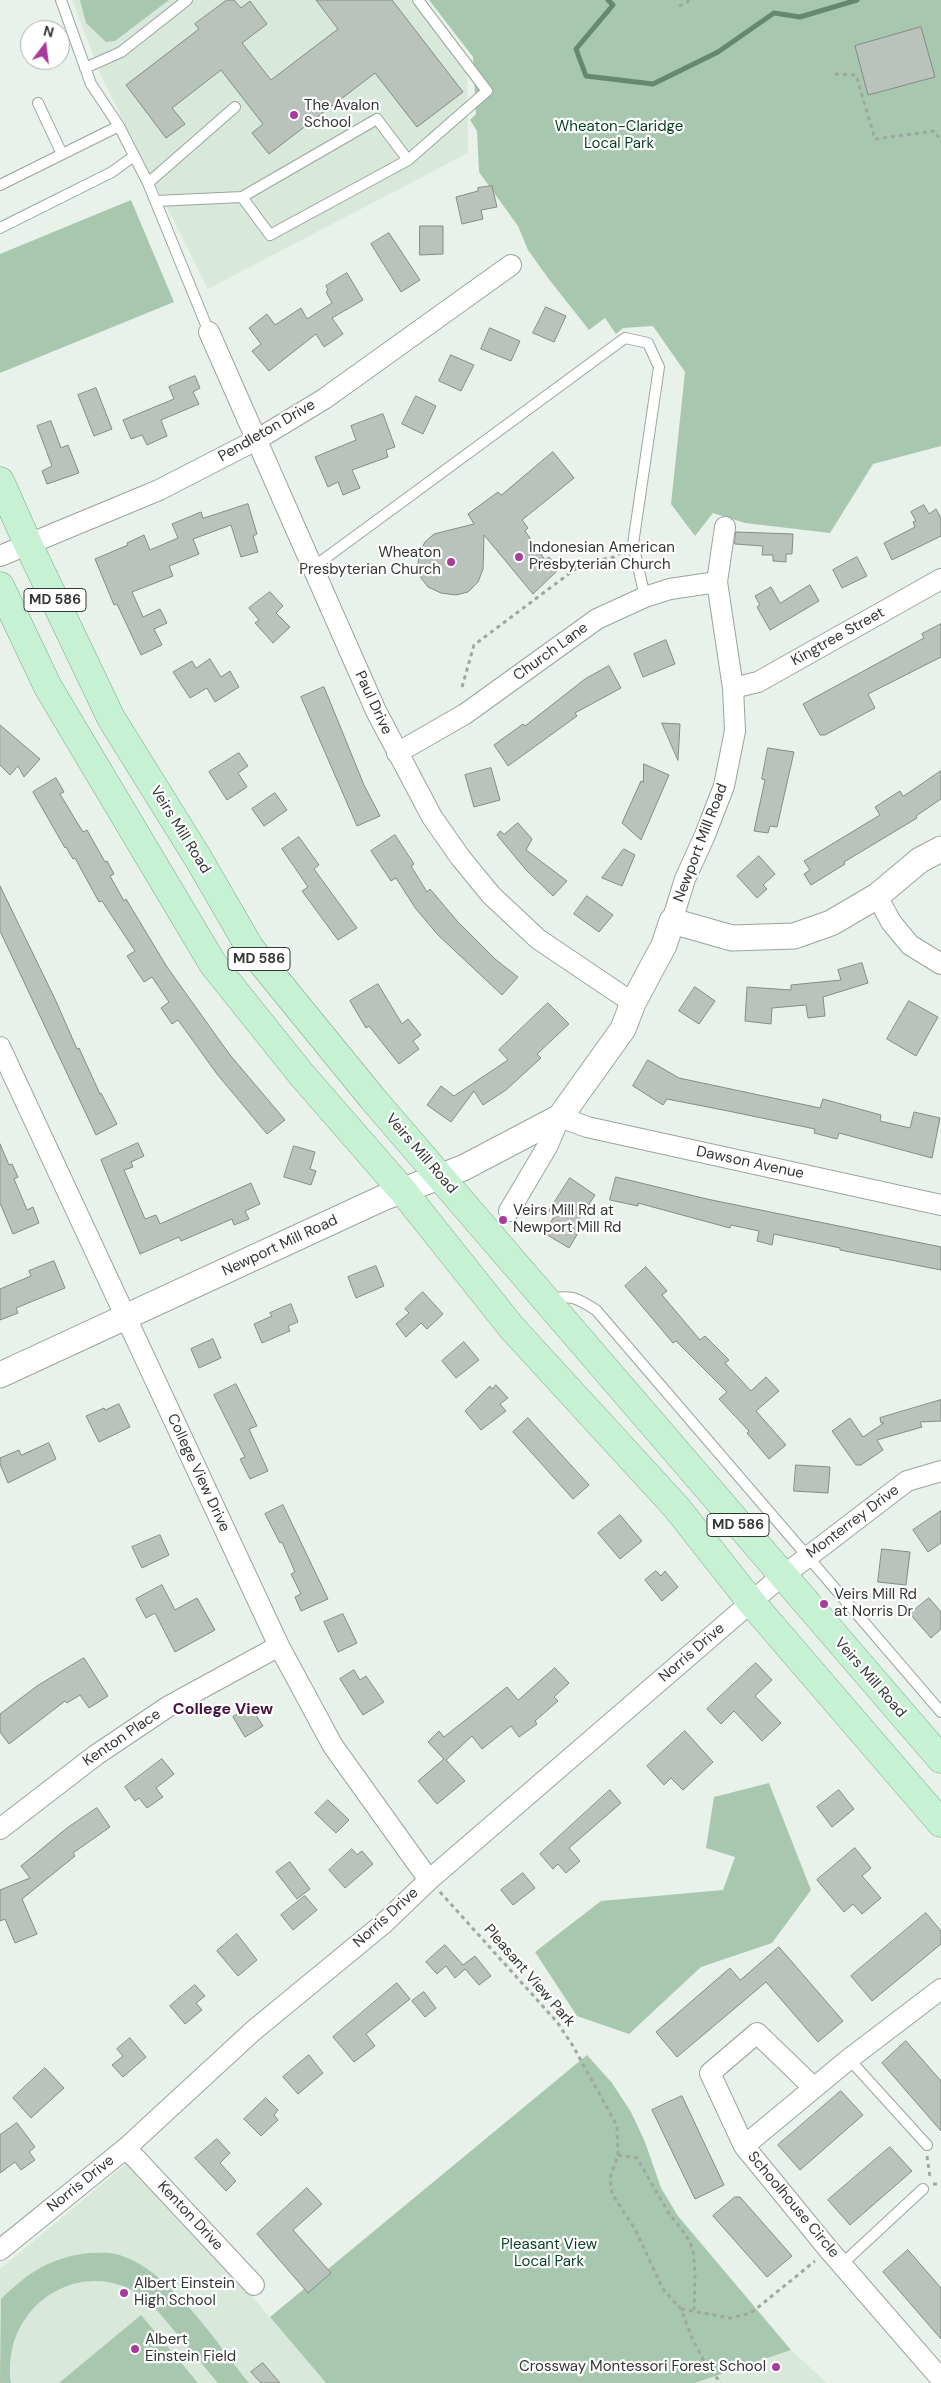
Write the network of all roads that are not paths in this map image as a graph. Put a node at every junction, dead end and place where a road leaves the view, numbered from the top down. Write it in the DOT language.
graph roads {
  1 [pos="61,0"];
  2 [pos="187,0"];
  3 [pos="418,0"];
  4 [pos="85,68"];
  5 [pos="38,103"];
  6 [pos="235,107"];
  7 [pos="119,126"];
  8 [pos="62,154"];
  9 [pos="134,156"];
  10 [pos="408,160"];
  11 [pos="148,182"];
  12 [pos="0,185"];
  13 [pos="242,196"];
  14 [pos="156,201"];
  15 [pos="0,228"];
  16 [pos="512,265"];
  17 [pos="209,332"];
  18 [pos="258,439"];
  19 [pos="0,481"];
  20 [pos="725,527"];
  21 [pos="28,544"];
  22 [pos="0,556"];
  23 [pos="312,568"];
  24 [pos="941,579"];
  25 [pos="717,582"];
  26 [pos="0,586"];
  27 [pos="645,597"];
  28 [pos="733,688"];
  29 [pos="397,752"];
  30 [pos="941,848"];
  31 [pos="876,896"];
  32 [pos="672,922"];
  33 [pos="941,964"];
  34 [pos="633,1003"];
  35 [pos="0,1047"];
  36 [pos="560,1117"];
  37 [pos="441,1177"];
  38 [pos="402,1190"];
  39 [pos="941,1205"];
  40 [pos="509,1211"];
  41 [pos="547,1300"];
  42 [pos="125,1318"];
  43 [pos="0,1375"];
  44 [pos="941,1471"];
  45 [pos="807,1558"];
  46 [pos="768,1588"];
  47 [pos="279,1646"];
  48 [pos="941,1712"];
  49 [pos="941,1759"];
  50 [pos="941,1823"];
  51 [pos="0,1829"];
  52 [pos="429,1880"];
  53 [pos="941,1989"];
  54 [pos="849,2059"];
  55 [pos="814,2088"];
  56 [pos="744,2146"];
  57 [pos="927,2146"];
  58 [pos="126,2148"];
  59 [pos="923,2189"];
  60 [pos="0,2250"];
  61 [pos="835,2257"];
  62 [pos="254,2285"];
  63 [pos="941,2379"];
  1 -- 4 [label="lane"];
  2 -- 4 [label="lane"];
  3 -- 10 [label="lane"];
  4 -- 7 [label="lane"];
  5 -- 8 [label="lane"];
  6 -- 11 [label="lane"];
  7 -- 8 [label="lane"];
  7 -- 9 [label="lane"];
  8 -- 12 [label="lane"];
  9 -- 11 [label="lane"];
  9 -- 15 [label="lane"];
  10 -- 13 [label="lane"];
  10 -- 13 [label="lane"];
  11 -- 14 [label="lane"];
  13 -- 14 [label="lane"];
  14 -- 17 [label="lane"];
  16 -- 18 [label="street, Pendleton Drive"];
  17 -- 18 [label="street, Paul Drive"];
  18 -- 21 [label="street, Pendleton Drive"];
  18 -- 23 [label="street, Paul Drive"];
  19 -- 21 [label="main road, Veirs Mill Road / MD 586"];
  20 -- 25 [label="street, Newport Mill Road"];
  21 -- 22 [label="street, Pendleton Drive"];
  21 -- 37 [label="main road, Veirs Mill Road / MD 586"];
  23 -- 27 [label="lane"];
  23 -- 29 [label="street, Paul Drive"];
  24 -- 28 [label="street, Kingtree Street"];
  25 -- 27 [label="street, Church Lane"];
  25 -- 28 [label="street, Newport Mill Road"];
  26 -- 38 [label="main road, Veirs Mill Road / MD 586"];
  27 -- 29 [label="street, Church Lane"];
  28 -- 32 [label="street, Newport Mill Road"];
  29 -- 34 [label="street, Paul Drive"];
  30 -- 31 [label="street"];
  31 -- 32 [label="street"];
  31 -- 33 [label="street"];
  32 -- 34 [label="street, Newport Mill Road"];
  34 -- 36 [label="street, Newport Mill Road"];
  35 -- 42 [label="street, College View Drive"];
  36 -- 37 [label="street, Newport Mill Road"];
  36 -- 39 [label="street, Dawson Avenue"];
  36 -- 40 [label="street, Newport Mill Road"];
  37 -- 38 [label="street, Newport Mill Road"];
  37 -- 41 [label="main road, Veirs Mill Road / MD 586"];
  38 -- 42 [label="street, Newport Mill Road"];
  38 -- 46 [label="main road, Veirs Mill Road / MD 586"];
  41 -- 45 [label="lane"];
  41 -- 46 [label="main road, Veirs Mill Road / MD 586"];
  42 -- 43 [label="street, Newport Mill Road"];
  42 -- 47 [label="street, College View Drive"];
  44 -- 45 [label="street, Monterrey Drive"];
  45 -- 46 [label="street, Monterrey Drive"];
  45 -- 48 [label="lane"];
  46 -- 49 [label="main road, Veirs Mill Road / MD 586"];
  46 -- 50 [label="main road, Veirs Mill Road / MD 586"];
  46 -- 52 [label="street, Norris Drive"];
  47 -- 51 [label="street, Kenton Place"];
  47 -- 52 [label="street, College View Drive"];
  52 -- 58 [label="street, Norris Drive"];
  53 -- 54 [label="street, Schoolhouse Circle"];
  54 -- 55 [label="street, Schoolhouse Circle"];
  54 -- 57 [label="lane"];
  55 -- 56 [label="street, Schoolhouse Circle"];
  55 -- 56 [label="street, Schoolhouse Circle"];
  56 -- 61 [label="street, Schoolhouse Circle"];
  58 -- 60 [label="street, Norris Drive"];
  58 -- 62 [label="street, Kenton Drive"];
  59 -- 61 [label="lane, Schoolhouse Circle"];
  61 -- 63 [label="street, Schoolhouse Circle"];
}
